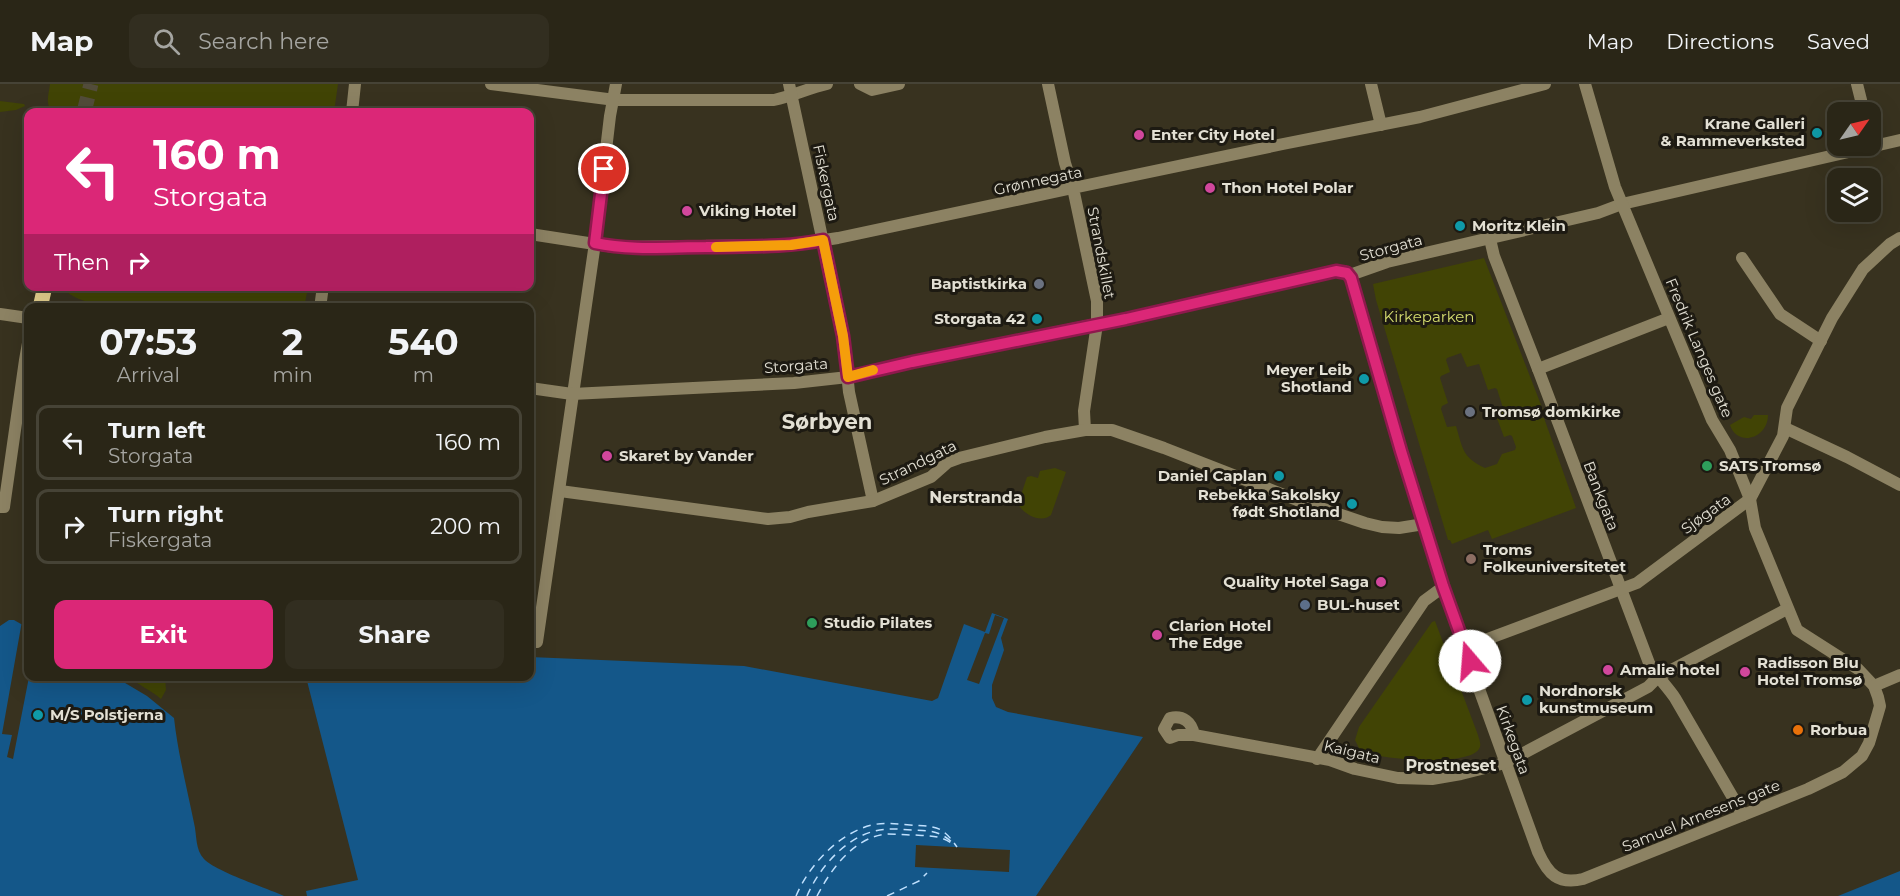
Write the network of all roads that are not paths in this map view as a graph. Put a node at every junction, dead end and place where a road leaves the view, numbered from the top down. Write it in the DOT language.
graph roads {
  1 [pos="355,84"];
  2 [pos="491,84"];
  3 [pos="616,84"];
  4 [pos="828,84"];
  5 [pos="860,84"];
  6 [pos="899,84"];
  7 [pos="1048,84"];
  8 [pos="1371,84"];
  9 [pos="1545,84"];
  10 [pos="1585,84"];
  11 [pos="1857,84"];
  12 [pos="791,90"];
  13 [pos="615,100"];
  14 [pos="1862,102"];
  15 [pos="352,108"];
  16 [pos="1381,125"];
  17 [pos="1900,140"];
  18 [pos="1881,142"];
  19 [pos="1827,154"];
  20 [pos="1073,188"];
  21 [pos="1622,204"];
  22 [pos="534,235"];
  23 [pos="1900,238"];
  24 [pos="1490,239"];
  25 [pos="823,240"];
  26 [pos="595,243"];
  27 [pos="1743,258"];
  28 [pos="1350,275"];
  29 [pos="0,314"];
  30 [pos="24,317"];
  31 [pos="1669,318"];
  32 [pos="1097,324"];
  33 [pos="1821,341"];
  34 [pos="1538,369"];
  35 [pos="24,370"];
  36 [pos="848,377"];
  37 [pos="534,389"];
  38 [pos="572,394"];
  39 [pos="1785,428"];
  40 [pos="1085,430"];
  41 [pos="1900,485"];
  42 [pos="560,491"];
  43 [pos="1750,499"];
  44 [pos="873,501"];
  45 [pos="0,507"];
  46 [pos="1424,524"];
  47 [pos="1443,586"];
  48 [pos="1621,590"];
  49 [pos="1787,609"];
  50 [pos="537,642"];
  51 [pos="1466,647"];
  52 [pos="1900,675"];
  53 [pos="1658,677"];
  54 [pos="1874,686"];
  55 [pos="1194,735"];
  56 [pos="1317,759"];
  57 [pos="1505,763"];
  58 [pos="1743,815"];
  59 [pos="1547,869"];
  1 -- 15 [label="street"];
  2 -- 13 [label="street"];
  3 -- 13 [label="street"];
  4 -- 12 [label="street"];
  5 -- 6 [label="street"];
  7 -- 20 [label="street, Strandskillet"];
  8 -- 16 [label="street"];
  9 -- 16 [label="street, Grønnegata"];
  10 -- 21 [label="street, Fredrik Langes gate"];
  11 -- 14 [label="street"];
  12 -- 13 [label="street"];
  12 -- 25 [label="street, Fiskergata"];
  13 -- 26 [label="street"];
  16 -- 20 [label="street, Grønnegata"];
  17 -- 18 [label="street, Storgata"];
  19 -- 21 [label="street, Storgata"];
  20 -- 25 [label="street, Grønnegata"];
  20 -- 32 [label="street, Strandskillet"];
  21 -- 24 [label="street, Storgata"];
  21 -- 31 [label="street, Fredrik Langes gate"];
  22 -- 26 [label="street, Grønnegata"];
  23 -- 33 [label="street, Sjøgata"];
  24 -- 28 [label="street, Storgata"];
  24 -- 34 [label="street, Bankgata"];
  25 -- 26 [label="street, Grønnegata"];
  25 -- 36 [label="street, Fiskergata"];
  26 -- 38 [label="street"];
  27 -- 33 [label="street"];
  28 -- 32 [label="street, Storgata"];
  28 -- 46 [label="street, Kirkegata"];
  29 -- 30 [label="street"];
  31 -- 34 [label="street"];
  31 -- 43 [label="street, Fredrik Langes gate"];
  32 -- 36 [label="street, Storgata"];
  32 -- 40 [label="street, Strandskillet"];
  33 -- 39 [label="street, Sjøgata"];
  34 -- 48 [label="street, Bankgata"];
  35 -- 45 [label="street"];
  36 -- 38 [label="street, Storgata"];
  36 -- 44 [label="street, Fiskergata"];
  37 -- 38 [label="street, Storgata"];
  38 -- 42 [label="street"];
  39 -- 41 [label="street"];
  39 -- 43 [label="street, Sjøgata"];
  40 -- 44 [label="street, Strandgata"];
  40 -- 46 [label="street, Strandgata"];
  42 -- 44 [label="street, Strandgata"];
  42 -- 50 [label="street"];
  43 -- 48 [label="street, Sjøgata"];
  43 -- 49 [label="street, Fredrik Langes gate"];
  46 -- 47 [label="street, Kirkegata"];
  47 -- 51 [label="street, Kirkegata"];
  47 -- 56 [label="street"];
  48 -- 51 [label="street, Sjøgata"];
  48 -- 53 [label="street, Bankgata"];
  49 -- 53 [label="street, Kaigata"];
  49 -- 54 [label="street, Fredrik Langes gate"];
  51 -- 57 [label="street, Kirkegata"];
  52 -- 54 [label="street"];
  53 -- 57 [label="street, Kaigata"];
  53 -- 58 [label="street, Bankgata"];
  54 -- 58 [label="street, Samuel Arnesens gate"];
  55 -- 56 [label="street, Kaigata"];
  56 -- 57 [label="street, Kaigata"];
  57 -- 59 [label="street, Kirkegata"];
  58 -- 59 [label="street, Samuel Arnesens gate"];
}
